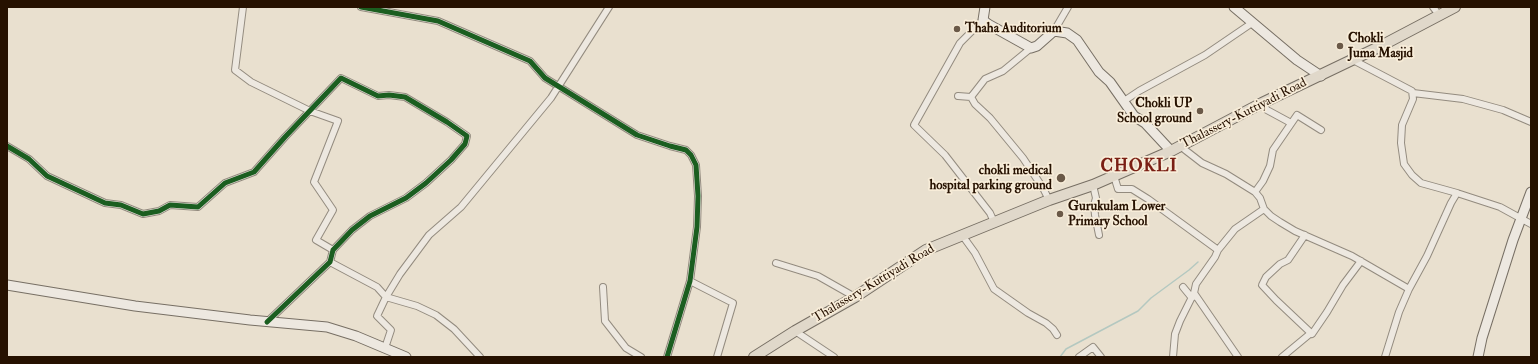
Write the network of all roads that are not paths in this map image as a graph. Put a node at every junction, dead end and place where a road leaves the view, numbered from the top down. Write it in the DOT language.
graph roads {
  1 [pos="243,7"];
  2 [pos="361,7"];
  3 [pos="609,7"];
  4 [pos="985,7"];
  5 [pos="1068,7"];
  6 [pos="1455,7"];
  7 [pos="1238,8"];
  8 [pos="1436,11"];
  9 [pos="983,20"];
  10 [pos="1252,23"];
  11 [pos="1054,30"];
  12 [pos="1030,48"];
  13 [pos="1353,60"];
  14 [pos="1321,76"];
  15 [pos="558,86"];
  16 [pos="1413,93"];
  17 [pos="958,96"];
  18 [pos="971,97"];
  19 [pos="1124,101"];
  20 [pos="1262,103"];
  21 [pos="310,111"];
  22 [pos="1531,122"];
  23 [pos="1291,123"];
  24 [pos="1321,130"];
  25 [pos="7,146"];
  26 [pos="1180,146"];
  27 [pos="1171,151"];
  28 [pos="1114,176"];
  29 [pos="1093,185"];
  30 [pos="1255,192"];
  31 [pos="1531,192"];
  32 [pos="1457,193"];
  33 [pos="1049,200"];
  34 [pos="1264,209"];
  35 [pos="1521,218"];
  36 [pos="994,222"];
  37 [pos="1531,224"];
  38 [pos="962,235"];
  39 [pos="1099,235"];
  40 [pos="1305,235"];
  41 [pos="333,250"];
  42 [pos="1218,250"];
  43 [pos="1360,261"];
  44 [pos="330,262"];
  45 [pos="776,263"];
  46 [pos="690,281"];
  47 [pos="7,285"];
  48 [pos="603,287"];
  49 [pos="1183,287"];
  50 [pos="1409,289"];
  51 [pos="386,296"];
  52 [pos="1193,296"];
  53 [pos="855,297"];
  54 [pos="267,322"];
  55 [pos="795,331"];
  56 [pos="1311,333"];
  57 [pos="1057,335"];
  58 [pos="385,348"];
  59 [pos="406,357"];
  60 [pos="480,357"];
  61 [pos="641,357"];
  62 [pos="667,357"];
  63 [pos="717,357"];
  64 [pos="754,357"];
  65 [pos="834,357"];
  66 [pos="1079,357"];
  67 [pos="1101,357"];
  68 [pos="1173,357"];
  69 [pos="1238,357"];
  70 [pos="1282,357"];
  71 [pos="1385,357"];
  72 [pos="1478,357"];
  1 -- 21 [label="street"];
  2 -- 15 [label="street"];
  3 -- 15 [label="street"];
  4 -- 9 [label="main road"];
  5 -- 11 [label="street"];
  6 -- 8 [label="main road, Thalassery-Kuttiyadi Road"];
  7 -- 10 [label="main road"];
  8 -- 13 [label="main road, Thalassery-Kuttiyadi Road"];
  9 -- 12 [label="main road"];
  9 -- 36 [label="street"];
  10 -- 14 [label="main road"];
  10 -- 19 [label="street"];
  11 -- 12 [label="main road"];
  11 -- 19 [label="main road"];
  12 -- 18 [label="street"];
  13 -- 14 [label="main road, Thalassery-Kuttiyadi Road"];
  13 -- 16 [label="street"];
  14 -- 20 [label="main road, Thalassery-Kuttiyadi Road"];
  15 -- 46 [label="street"];
  15 -- 51 [label="street"];
  16 -- 22 [label="street"];
  16 -- 32 [label="street"];
  17 -- 18 [label="street"];
  18 -- 33 [label="street"];
  19 -- 27 [label="main road"];
  20 -- 23 [label="street"];
  20 -- 26 [label="main road, Thalassery-Kuttiyadi Road"];
  21 -- 25 [label="street"];
  21 -- 41 [label="street"];
  21 -- 41 [label="street"];
  23 -- 24 [label="street"];
  23 -- 30 [label="street"];
  26 -- 27 [label="main road, Thalassery-Kuttiyadi Road"];
  26 -- 30 [label="street"];
  27 -- 28 [label="main road, Thalassery-Kuttiyadi Road"];
  28 -- 29 [label="main road, Thalassery-Kuttiyadi Road"];
  28 -- 42 [label="street"];
  29 -- 33 [label="main road, Thalassery-Kuttiyadi Road"];
  29 -- 39 [label="street"];
  30 -- 34 [label="street"];
  31 -- 35 [label="main road"];
  32 -- 35 [label="street"];
  32 -- 50 [label="street"];
  33 -- 36 [label="main road, Thalassery-Kuttiyadi Road"];
  34 -- 40 [label="street"];
  34 -- 42 [label="street"];
  35 -- 37 [label="street"];
  35 -- 72 [label="main road"];
  36 -- 38 [label="main road, Thalassery-Kuttiyadi Road"];
  38 -- 53 [label="main road, Thalassery-Kuttiyadi Road"];
  38 -- 57 [label="street"];
  40 -- 43 [label="street"];
  40 -- 56 [label="street"];
  41 -- 44 [label="street"];
  42 -- 52 [label="street"];
  43 -- 50 [label="street"];
  43 -- 56 [label="street"];
  44 -- 51 [label="street"];
  44 -- 54 [label="street"];
  45 -- 53 [label="street"];
  46 -- 62 [label="street"];
  46 -- 63 [label="street"];
  47 -- 54 [label="main road"];
  48 -- 61 [label="street"];
  49 -- 52 [label="street"];
  50 -- 71 [label="street"];
  51 -- 58 [label="street"];
  51 -- 60 [label="street"];
  52 -- 68 [label="street"];
  52 -- 69 [label="street"];
  53 -- 55 [label="main road, Thalassery-Kuttiyadi Road"];
  54 -- 58 [label="main road"];
  55 -- 64 [label="main road, Thalassery-Kuttiyadi Road"];
  55 -- 65 [label="street"];
  56 -- 70 [label="street"];
  58 -- 59 [label="main road"];
  66 -- 67 [label="street"];
}
